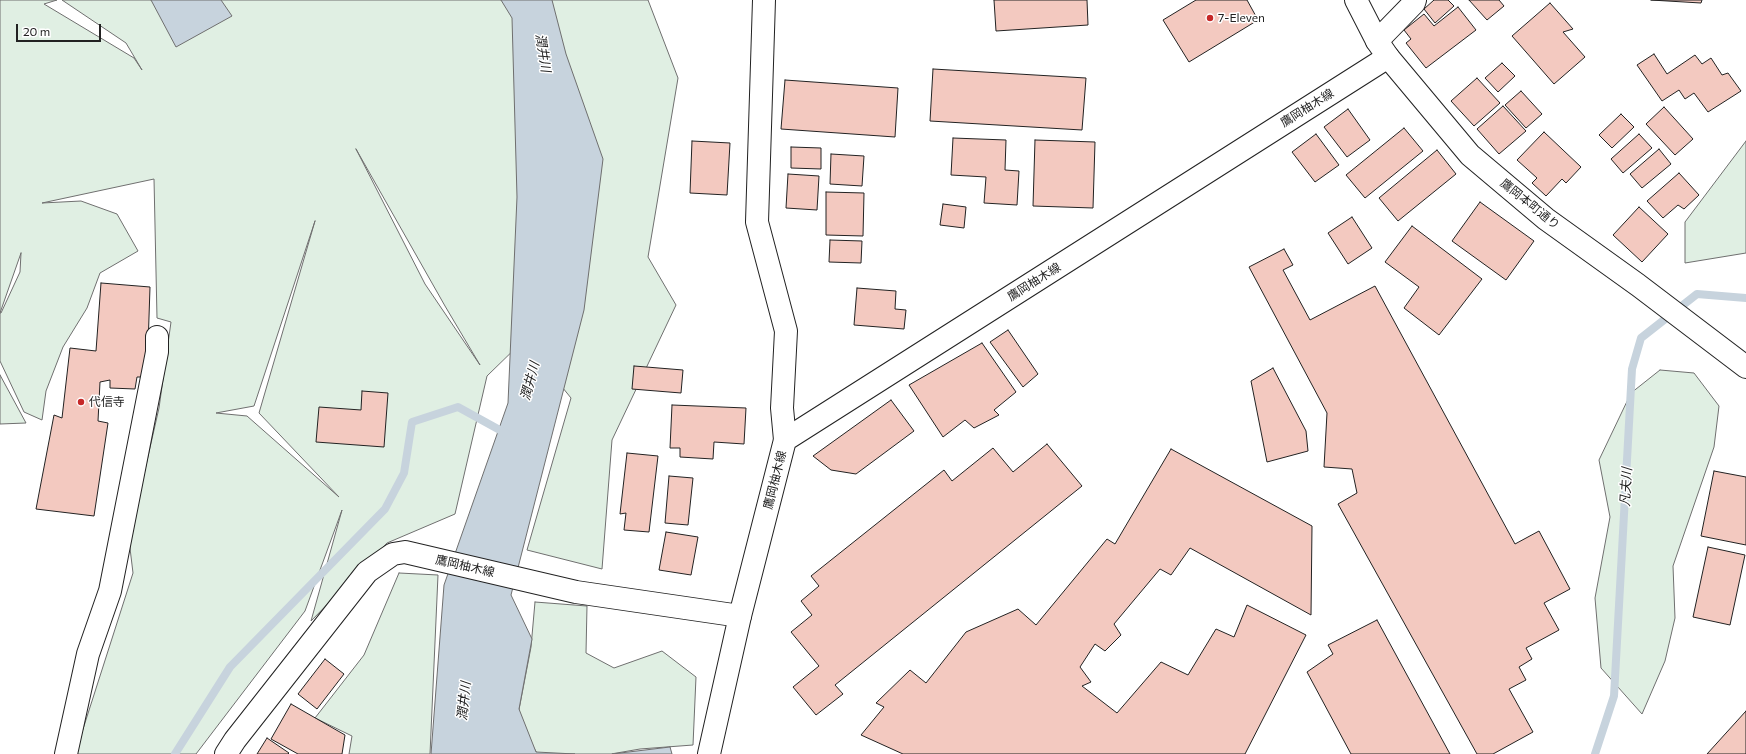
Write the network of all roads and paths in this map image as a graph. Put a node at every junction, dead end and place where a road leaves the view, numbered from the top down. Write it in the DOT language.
graph roads {
  1 [pos="764,0"];
  2 [pos="1356,0"];
  3 [pos="1415,0"];
  4 [pos="1382,49"];
  5 [pos="158,337"];
  6 [pos="1738,361"];
  7 [pos="785,440"];
  8 [pos="740,616"];
  9 [pos="66,754"];
  10 [pos="226,754"];
  11 [pos="709,754"];
  1 -- 7 [label="main road"];
  2 -- 4 [label="main road, 鷹岡本町通り"];
  3 -- 4 [label="main road, 鷹岡柚木線"];
  4 -- 6 [label="main road, 鷹岡本町通り"];
  4 -- 7 [label="main road, 鷹岡柚木線"];
  5 -- 9 [label="main road"];
  7 -- 8 [label="main road, 鷹岡柚木線"];
  8 -- 10 [label="main road, 鷹岡柚木線"];
  8 -- 11 [label="main road"];
}
